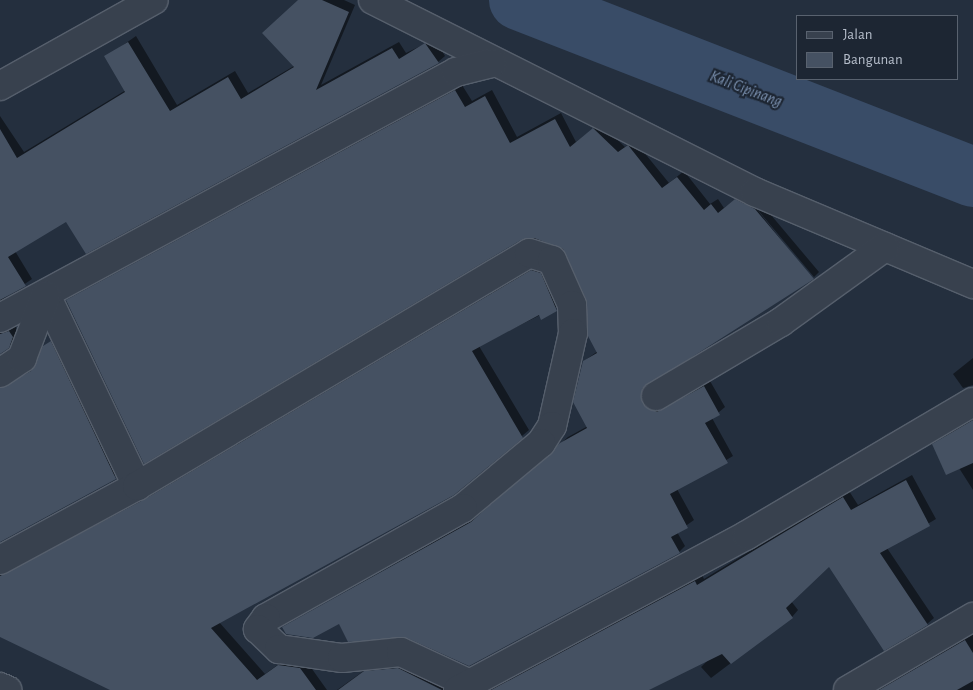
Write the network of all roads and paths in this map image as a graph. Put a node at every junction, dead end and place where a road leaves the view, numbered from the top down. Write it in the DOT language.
graph roads {
  1 [pos="154,0"];
  2 [pos="373,0"];
  3 [pos="492,63"];
  4 [pos="0,86"];
  5 [pos="885,247"];
  6 [pos="973,284"];
  7 [pos="46,295"];
  8 [pos="0,318"];
  9 [pos="0,373"];
  10 [pos="656,396"];
  11 [pos="973,402"];
  12 [pos="137,486"];
  13 [pos="0,560"];
  14 [pos="973,617"];
  15 [pos="0,687"];
  16 [pos="464,687"];
  17 [pos="7,690"];
  18 [pos="848,690"];
  1 -- 4 [label="street"];
  2 -- 3 [label="street"];
  3 -- 5 [label="street"];
  3 -- 7 [label="street"];
  5 -- 6 [label="street"];
  5 -- 10 [label="street"];
  7 -- 8 [label="street"];
  7 -- 9 [label="street"];
  7 -- 12 [label="street"];
  11 -- 16 [label="street"];
  12 -- 13 [label="street"];
  12 -- 16 [label="street"];
  14 -- 18 [label="street"];
  15 -- 17 [label="street"];
}
